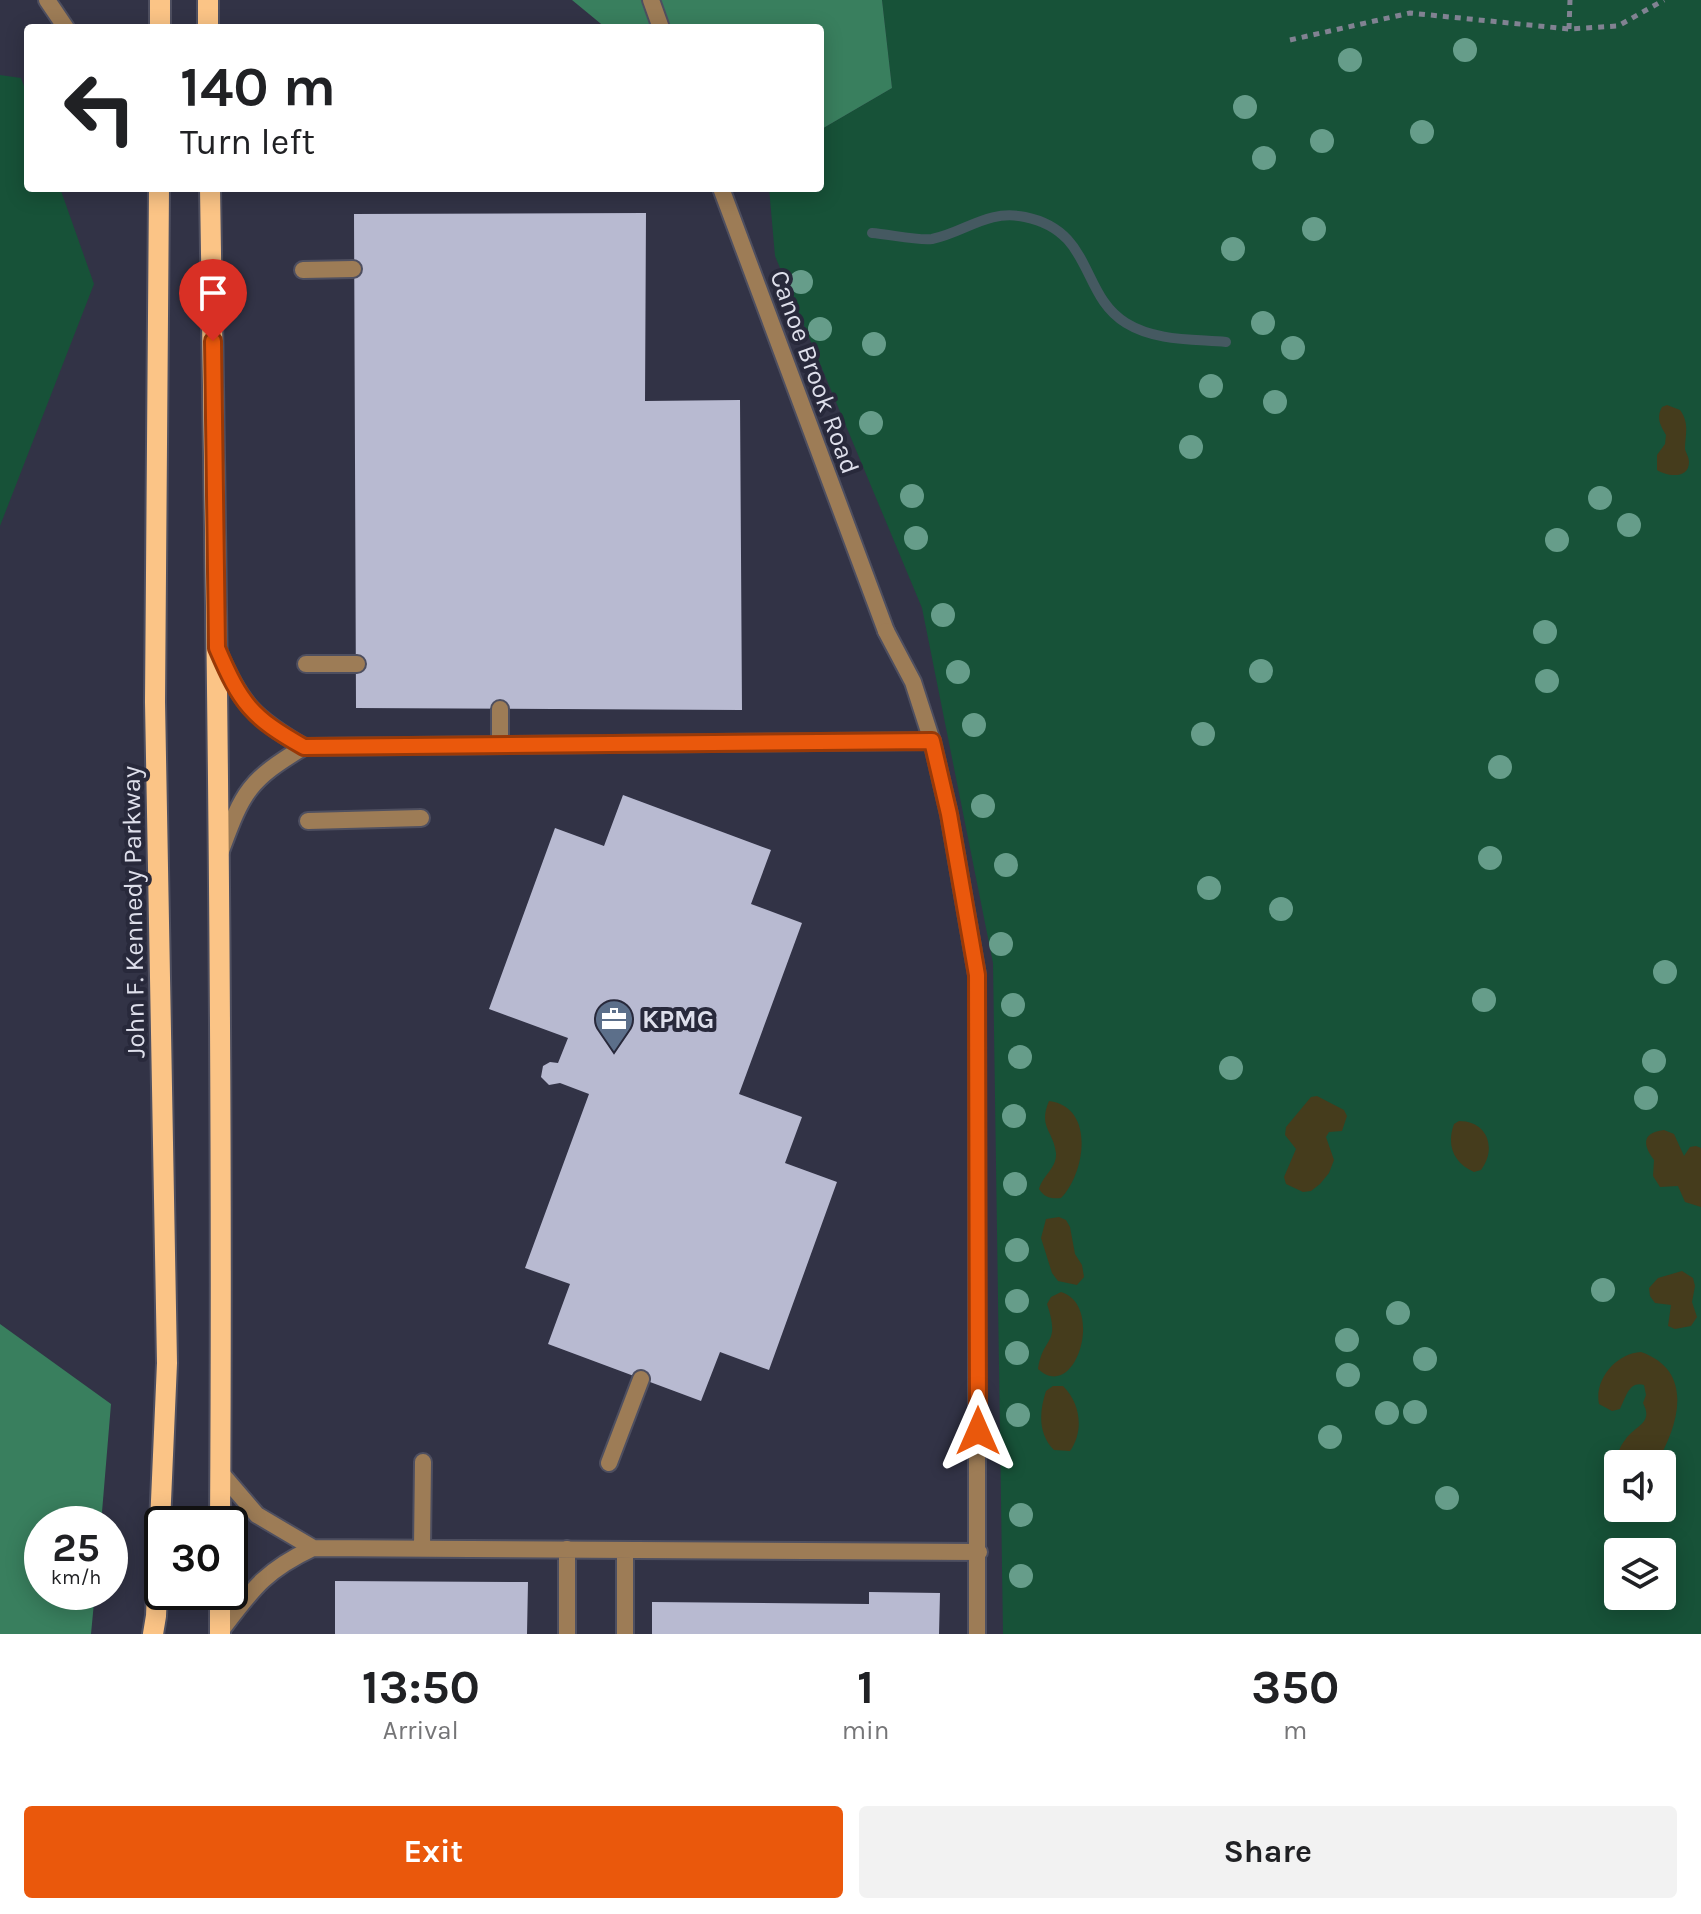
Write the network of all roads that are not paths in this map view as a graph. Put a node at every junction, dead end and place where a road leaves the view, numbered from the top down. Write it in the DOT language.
graph roads {
  1 [pos="47,0"];
  2 [pos="160,0"];
  3 [pos="208,0"];
  4 [pos="651,0"];
  5 [pos="63,24"];
  6 [pos="160,24"];
  7 [pos="208,24"];
  8 [pos="660,24"];
  9 [pos="159,192"];
  10 [pos="210,192"];
  11 [pos="722,192"];
  12 [pos="353,269"];
  13 [pos="303,270"];
  14 [pos="217,648"];
  15 [pos="306,664"];
  16 [pos="357,664"];
  17 [pos="500,709"];
  18 [pos="932,741"];
  19 [pos="500,745"];
  20 [pos="304,747"];
  21 [pos="421,818"];
  22 [pos="308,821"];
  23 [pos="219,857"];
  24 [pos="641,1379"];
  25 [pos="423,1462"];
  26 [pos="609,1463"];
  27 [pos="221,1473"];
  28 [pos="220,1506"];
  29 [pos="313,1548"];
  30 [pos="422,1548"];
  31 [pos="567,1549"];
  32 [pos="625,1550"];
  33 [pos="979,1552"];
  34 [pos="220,1610"];
  35 [pos="220,1633"];
  36 [pos="153,1634"];
  37 [pos="567,1634"];
  38 [pos="625,1634"];
  39 [pos="977,1634"];
  1 -- 5 [label="street"];
  2 -- 6 [label="main road"];
  3 -- 7 [label="main road"];
  4 -- 8 [label="street"];
  9 -- 36 [label="main road, John F. Kennedy Parkway"];
  10 -- 14 [label="main road"];
  11 -- 18 [label="street, Canoe Brook Road"];
  12 -- 13 [label="street"];
  14 -- 20 [label="street"];
  14 -- 23 [label="main road"];
  15 -- 16 [label="street"];
  17 -- 19 [label="street"];
  18 -- 19 [label="street"];
  18 -- 33 [label="street, Canoe Brook Road"];
  19 -- 20 [label="street"];
  20 -- 23 [label="street"];
  21 -- 22 [label="street"];
  23 -- 27 [label="main road"];
  24 -- 26 [label="street"];
  25 -- 30 [label="street"];
  27 -- 28 [label="main road"];
  27 -- 29 [label="street"];
  29 -- 30 [label="street"];
  29 -- 35 [label="street"];
  30 -- 31 [label="street"];
  31 -- 32 [label="street"];
  31 -- 37 [label="street"];
  32 -- 33 [label="street"];
  32 -- 38 [label="street"];
  33 -- 39 [label="street, Canoe Brook Road"];
  34 -- 35 [label="main road"];
}
